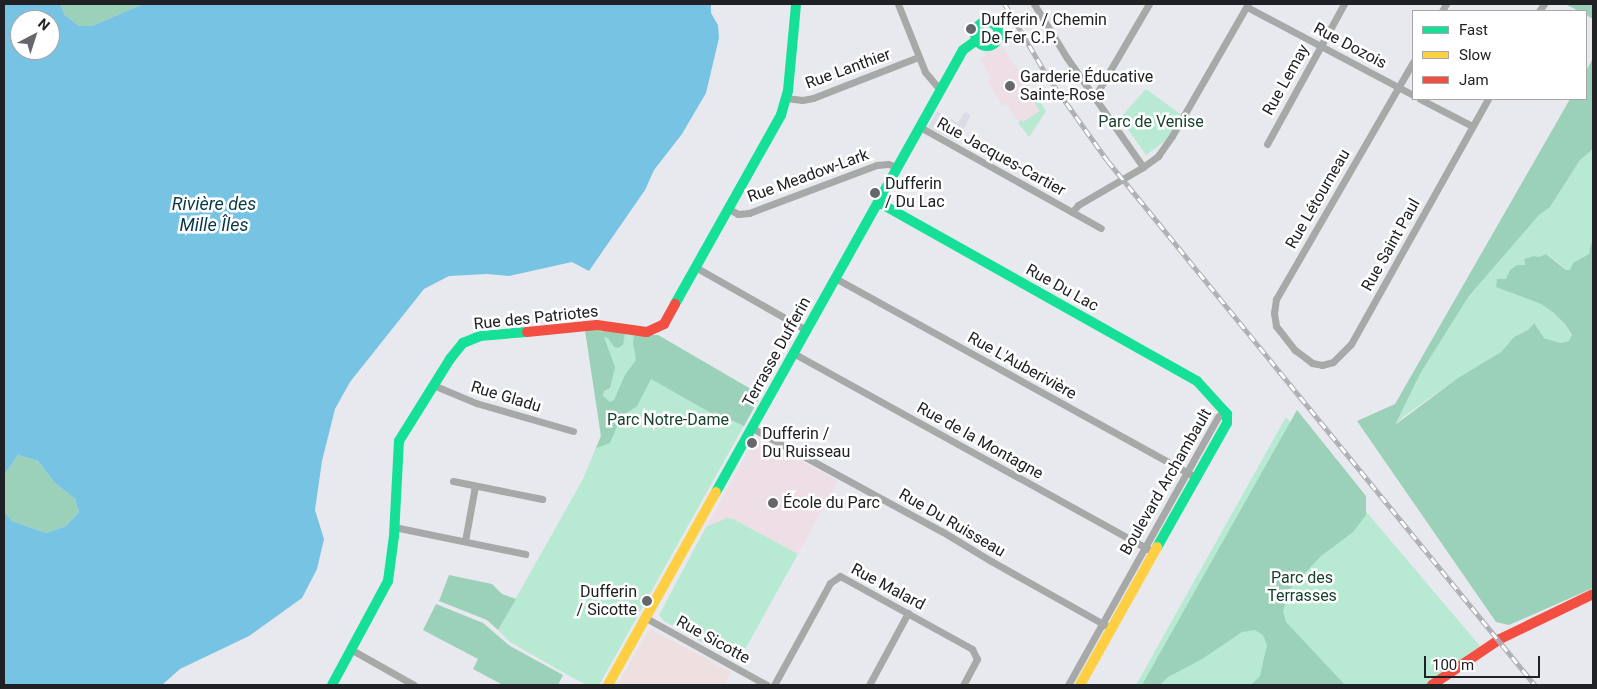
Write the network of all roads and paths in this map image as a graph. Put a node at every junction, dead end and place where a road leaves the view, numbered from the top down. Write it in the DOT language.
graph roads {
  1 [pos="796,4"];
  2 [pos="898,4"];
  3 [pos="1034,4"];
  4 [pos="1149,4"];
  5 [pos="1344,4"];
  6 [pos="1247,5"];
  7 [pos="977,40"];
  8 [pos="1321,46"];
  9 [pos="918,57"];
  10 [pos="1412,64"];
  11 [pos="1399,87"];
  12 [pos="940,90"];
  13 [pos="1412,94"];
  14 [pos="786,98"];
  15 [pos="1094,98"];
  16 [pos="1422,100"];
  17 [pos="1487,100"];
  18 [pos="1472,126"];
  19 [pos="920,127"];
  20 [pos="1267,144"];
  21 [pos="897,167"];
  22 [pos="1143,167"];
  23 [pos="878,202"];
  24 [pos="729,209"];
  25 [pos="1072,212"];
  26 [pos="1101,228"];
  27 [pos="697,268"];
  28 [pos="835,278"];
  29 [pos="806,330"];
  30 [pos="1295,350"];
  31 [pos="793,353"];
  32 [pos="433,385"];
  33 [pos="1225,410"];
  34 [pos="752,428"];
  35 [pos="573,430"];
  36 [pos="1192,475"];
  37 [pos="453,481"];
  38 [pos="474,486"];
  39 [pos="542,499"];
  40 [pos="394,527"];
  41 [pos="465,541"];
  42 [pos="1150,550"];
  43 [pos="525,554"];
  44 [pos="1593,594"];
  45 [pos="908,613"];
  46 [pos="646,618"];
  47 [pos="1108,626"];
  48 [pos="352,650"];
  49 [pos="332,685"];
  50 [pos="414,685"];
  51 [pos="608,685"];
  52 [pos="767,685"];
  53 [pos="774,685"];
  54 [pos="869,685"];
  55 [pos="963,685"];
  56 [pos="1068,685"];
  57 [pos="1080,685"];
  58 [pos="1432,685"];
  1 -- 14 [label="street, Rue des Patriotes"];
  2 -- 9 [label="street"];
  3 -- 15 [label="street"];
  4 -- 15 [label="street"];
  5 -- 8 [label="street, Rue Lemay"];
  6 -- 8 [label="street, Rue Dozois"];
  6 -- 22 [label="street, Rue Jacques-Cartier"];
  7 -- 12 [label="street, Terrasse Dufferin"];
  8 -- 11 [label="street, Rue Dozois"];
  8 -- 20 [label="street, Rue Lemay"];
  9 -- 12 [label="street"];
  9 -- 14 [label="street, Rue Lanthier"];
  10 -- 11 [label="street, Rue Létourneau"];
  11 -- 13 [label="street, Rue Dozois"];
  11 -- 30 [label="street, Rue Létourneau"];
  12 -- 19 [label="street, Terrasse Dufferin"];
  14 -- 24 [label="street, Rue des Patriotes"];
  15 -- 22 [label="street"];
  16 -- 18 [label="street"];
  17 -- 18 [label="street, Rue Saint Paul"];
  18 -- 30 [label="street, Rue Saint Paul"];
  19 -- 21 [label="street, Terrasse Dufferin"];
  19 -- 25 [label="street, Rue Jacques-Cartier"];
  21 -- 23 [label="street, Terrasse Dufferin"];
  21 -- 24 [label="street, Rue Meadow-Lark"];
  22 -- 25 [label="street, Rue Jacques-Cartier"];
  23 -- 28 [label="street, Terrasse Dufferin"];
  23 -- 33 [label="street, Rue Du Lac"];
  24 -- 27 [label="street, Rue des Patriotes"];
  25 -- 26 [label="street"];
  27 -- 29 [label="street"];
  27 -- 32 [label="street, Rue des Patriotes"];
  28 -- 29 [label="street, Terrasse Dufferin"];
  28 -- 36 [label="street, Rue L'Auberivière"];
  29 -- 31 [label="street, Terrasse Dufferin"];
  31 -- 34 [label="street, Terrasse Dufferin"];
  31 -- 42 [label="street, Rue de la Montagne"];
  32 -- 35 [label="street, Rue Gladu"];
  32 -- 40 [label="street, Rue des Patriotes"];
  33 -- 36 [label="street, Boulevard Archambault"];
  34 -- 46 [label="street, Terrasse Dufferin"];
  34 -- 47 [label="street, Rue Du Ruisseau"];
  36 -- 42 [label="street, Boulevard Archambault"];
  37 -- 38 [label="street"];
  38 -- 39 [label="street"];
  38 -- 41 [label="street"];
  40 -- 41 [label="street"];
  40 -- 48 [label="street, Rue des Patriotes"];
  41 -- 43 [label="street"];
  42 -- 47 [label="street, Boulevard Archambault"];
  44 -- 58 [label="street"];
  45 -- 53 [label="street, Rue Malard"];
  45 -- 54 [label="street"];
  45 -- 55 [label="street, Rue Malard"];
  46 -- 51 [label="street, Terrasse Dufferin"];
  46 -- 52 [label="street, Rue Sicotte"];
  47 -- 56 [label="street, Boulevard Archambault"];
  47 -- 57 [label="street, Boulevard Archambault"];
  48 -- 49 [label="street, Rue des Patriotes"];
  48 -- 50 [label="street"];
}
